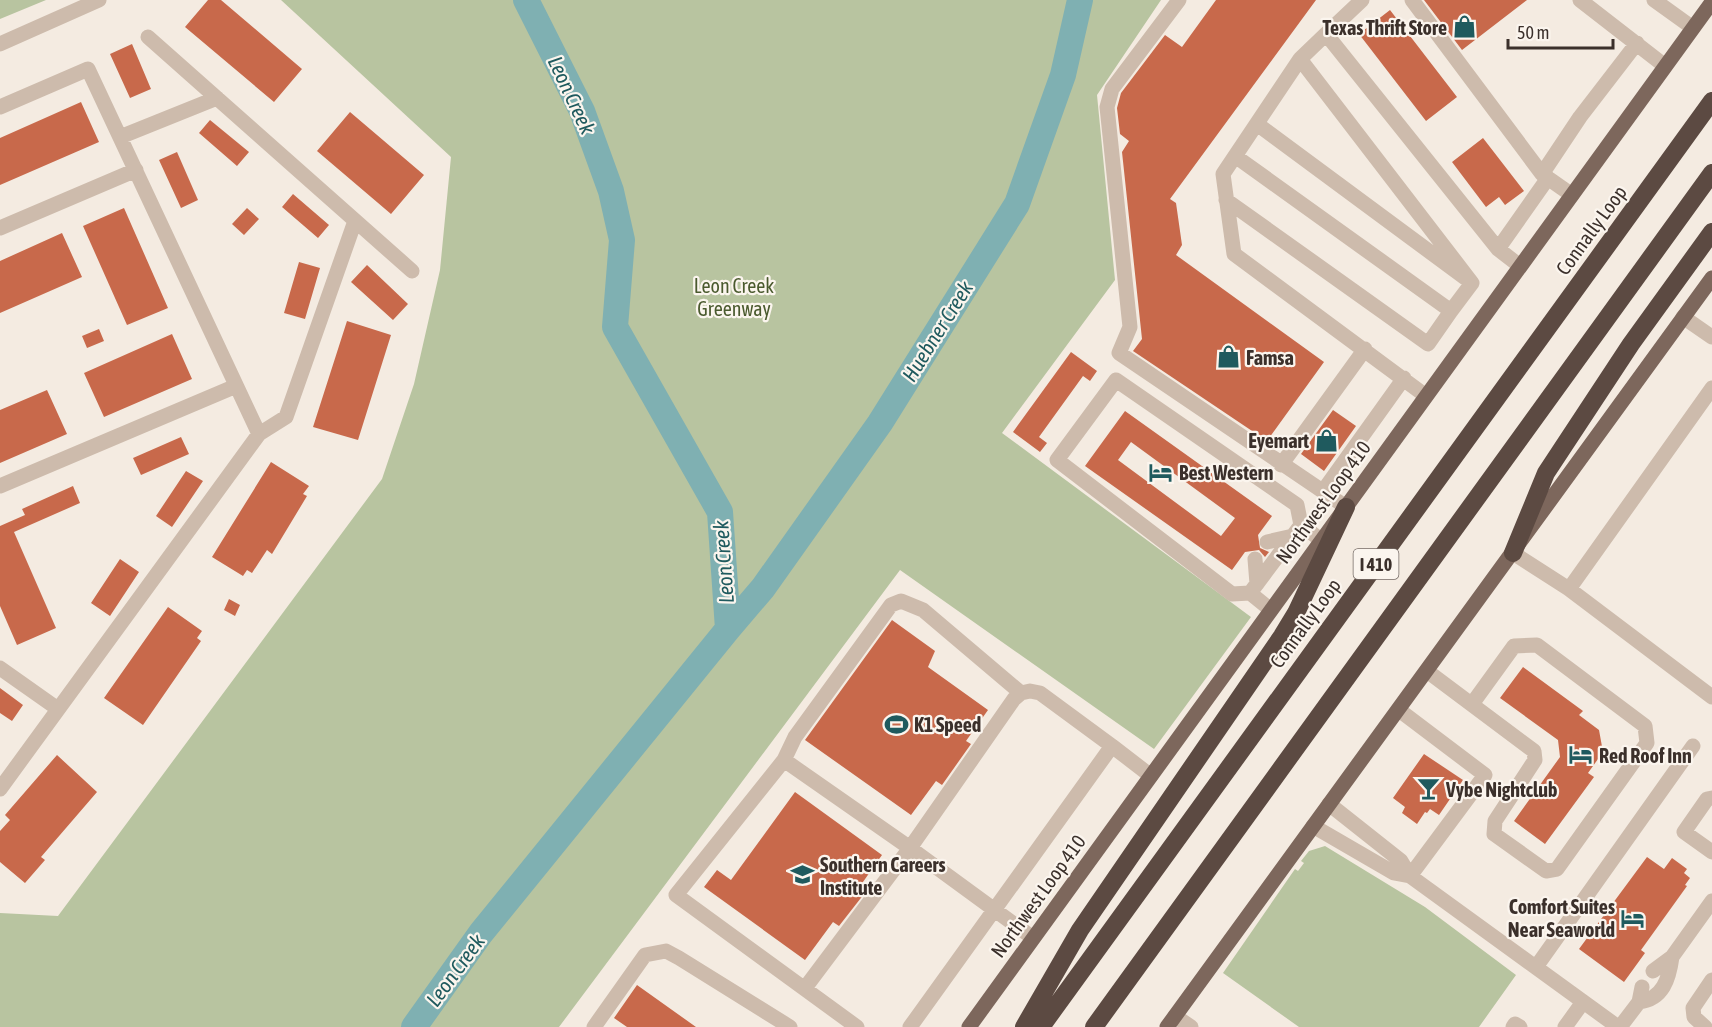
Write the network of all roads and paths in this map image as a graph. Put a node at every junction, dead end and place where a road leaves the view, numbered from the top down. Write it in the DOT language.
graph roads {
  1 [pos="99,0"];
  2 [pos="1179,0"];
  3 [pos="1362,0"];
  4 [pos="1412,0"];
  5 [pos="1580,0"];
  6 [pos="1654,0"];
  7 [pos="1712,2"];
  8 [pos="1693,28"];
  9 [pos="1326,34"];
  10 [pos="148,37"];
  11 [pos="1637,43"];
  12 [pos="0,44"];
  13 [pos="1300,59"];
  14 [pos="1665,66"];
  15 [pos="217,98"];
  16 [pos="1712,100"];
  17 [pos="0,107"];
  18 [pos="1257,124"];
  19 [pos="120,137"];
  20 [pos="1235,156"];
  21 [pos="136,170"];
  22 [pos="1712,173"];
  23 [pos="1545,176"];
  24 [pos="1572,195"];
  25 [pos="1226,200"];
  26 [pos="355,221"];
  27 [pos="0,228"];
  28 [pos="1712,232"];
  29 [pos="1498,249"];
  30 [pos="1520,266"];
  31 [pos="412,271"];
  32 [pos="1712,278"];
  33 [pos="1472,283"];
  34 [pos="1451,312"];
  35 [pos="1683,317"];
  36 [pos="1712,337"];
  37 [pos="1365,349"];
  38 [pos="1404,378"];
  39 [pos="236,386"];
  40 [pos="1712,388"];
  41 [pos="1426,396"];
  42 [pos="259,434"];
  43 [pos="1281,465"];
  44 [pos="0,486"];
  45 [pos="1323,491"];
  46 [pos="1346,507"];
  47 [pos="1297,530"];
  48 [pos="1321,540"];
  49 [pos="1267,542"];
  50 [pos="1513,553"];
  51 [pos="1255,559"];
  52 [pos="1253,589"];
  53 [pos="1569,589"];
  54 [pos="1271,610"];
  55 [pos="0,668"];
  56 [pos="1427,671"];
  57 [pos="1710,692"];
  58 [pos="1021,693"];
  59 [pos="1472,704"];
  60 [pos="58,709"];
  61 [pos="1399,710"];
  62 [pos="1112,746"];
  63 [pos="1693,746"];
  64 [pos="784,760"];
  65 [pos="1151,776"];
  66 [pos="0,789"];
  67 [pos="1712,798"];
  68 [pos="1329,804"];
  69 [pos="1313,826"];
  70 [pos="910,848"];
  71 [pos="1712,852"];
  72 [pos="1410,876"];
  73 [pos="1712,901"];
  74 [pos="994,910"];
  75 [pos="1033,938"];
  76 [pos="1672,957"];
  77 [pos="1536,967"];
  78 [pos="1653,971"];
  79 [pos="1712,980"];
  80 [pos="805,988"];
  81 [pos="1583,1002"];
  82 [pos="1171,1021"];
  83 [pos="594,1027"];
  84 [pos="790,1027"];
  85 [pos="857,1027"];
  86 [pos="910,1027"];
  87 [pos="969,1027"];
  88 [pos="1024,1027"];
  89 [pos="1041,1027"];
  90 [pos="1094,1027"];
  91 [pos="1191,1027"];
  92 [pos="1513,1027"];
  93 [pos="1520,1027"];
  94 [pos="1565,1027"];
  95 [pos="1619,1027"];
  96 [pos="1705,1027"];
  1 -- 12 [label="street"];
  2 -- 43 [label="street"];
  3 -- 9 [label="street"];
  4 -- 23 [label="street"];
  5 -- 11 [label="street"];
  6 -- 8 [label="street"];
  7 -- 8 [label="main road, Northwest Loop 410"];
  8 -- 14 [label="main road, Northwest Loop 410"];
  9 -- 13 [label="street"];
  9 -- 29 [label="street"];
  10 -- 15 [label="street"];
  11 -- 14 [label="street"];
  11 -- 23 [label="street"];
  13 -- 18 [label="street"];
  13 -- 33 [label="street"];
  14 -- 24 [label="main road, Northwest Loop 410"];
  15 -- 19 [label="street"];
  15 -- 26 [label="street"];
  16 -- 89 [label="highway, Connally Loop / I 410"];
  17 -- 19 [label="street"];
  18 -- 20 [label="street"];
  18 -- 33 [label="street"];
  19 -- 21 [label="street"];
  20 -- 25 [label="street"];
  20 -- 34 [label="street"];
  21 -- 27 [label="street"];
  21 -- 39 [label="street"];
  22 -- 90 [label="highway, I 410"];
  23 -- 24 [label="street"];
  23 -- 29 [label="street"];
  24 -- 30 [label="main road, Northwest Loop 410"];
  25 -- 34 [label="street"];
  25 -- 37 [label="street"];
  26 -- 31 [label="street"];
  26 -- 42 [label="street"];
  28 -- 50 [label="highway"];
  29 -- 30 [label="street"];
  30 -- 41 [label="main road, Northwest Loop 410"];
  32 -- 35 [label="main road"];
  33 -- 34 [label="street"];
  35 -- 36 [label="street"];
  35 -- 50 [label="main road"];
  37 -- 38 [label="street"];
  37 -- 43 [label="street"];
  38 -- 41 [label="street"];
  38 -- 45 [label="street"];
  39 -- 42 [label="street"];
  39 -- 44 [label="street"];
  40 -- 53 [label="street"];
  41 -- 46 [label="main road, Northwest Loop 410"];
  42 -- 60 [label="street"];
  43 -- 45 [label="street"];
  45 -- 46 [label="street"];
  46 -- 48 [label="main road, Northwest Loop 410"];
  46 -- 88 [label="highway"];
  47 -- 48 [label="street"];
  47 -- 49 [label="street"];
  47 -- 52 [label="street"];
  47 -- 52 [label="street"];
  48 -- 54 [label="main road, Northwest Loop 410"];
  50 -- 53 [label="street"];
  50 -- 56 [label="main road"];
  51 -- 52 [label="street"];
  52 -- 54 [label="street"];
  53 -- 57 [label="street"];
  54 -- 65 [label="main road, Northwest Loop 410"];
  55 -- 60 [label="street"];
  56 -- 59 [label="street"];
  56 -- 61 [label="main road"];
  58 -- 62 [label="street"];
  58 -- 64 [label="street"];
  58 -- 70 [label="street"];
  59 -- 59 [label="street"];
  60 -- 66 [label="street"];
  61 -- 68 [label="main road"];
  61 -- 72 [label="street"];
  62 -- 65 [label="street"];
  62 -- 74 [label="street"];
  63 -- 77 [label="street"];
  64 -- 70 [label="street"];
  64 -- 80 [label="street"];
  65 -- 75 [label="main road, Northwest Loop 410"];
  67 -- 71 [label="street"];
  68 -- 69 [label="main road"];
  68 -- 72 [label="street"];
  69 -- 72 [label="street"];
  69 -- 82 [label="main road"];
  70 -- 74 [label="street"];
  70 -- 80 [label="street"];
  72 -- 77 [label="street"];
  73 -- 76 [label="street"];
  74 -- 75 [label="street"];
  74 -- 86 [label="street"];
  75 -- 87 [label="main road, Northwest Loop 410"];
  76 -- 78 [label="street"];
  76 -- 95 [label="street"];
  77 -- 81 [label="street"];
  79 -- 96 [label="street"];
  80 -- 85 [label="street"];
  81 -- 94 [label="street"];
  81 -- 95 [label="street"];
  82 -- 91 [label="street"];
  83 -- 84 [label="street"];
  92 -- 93 [label="street"];
}
